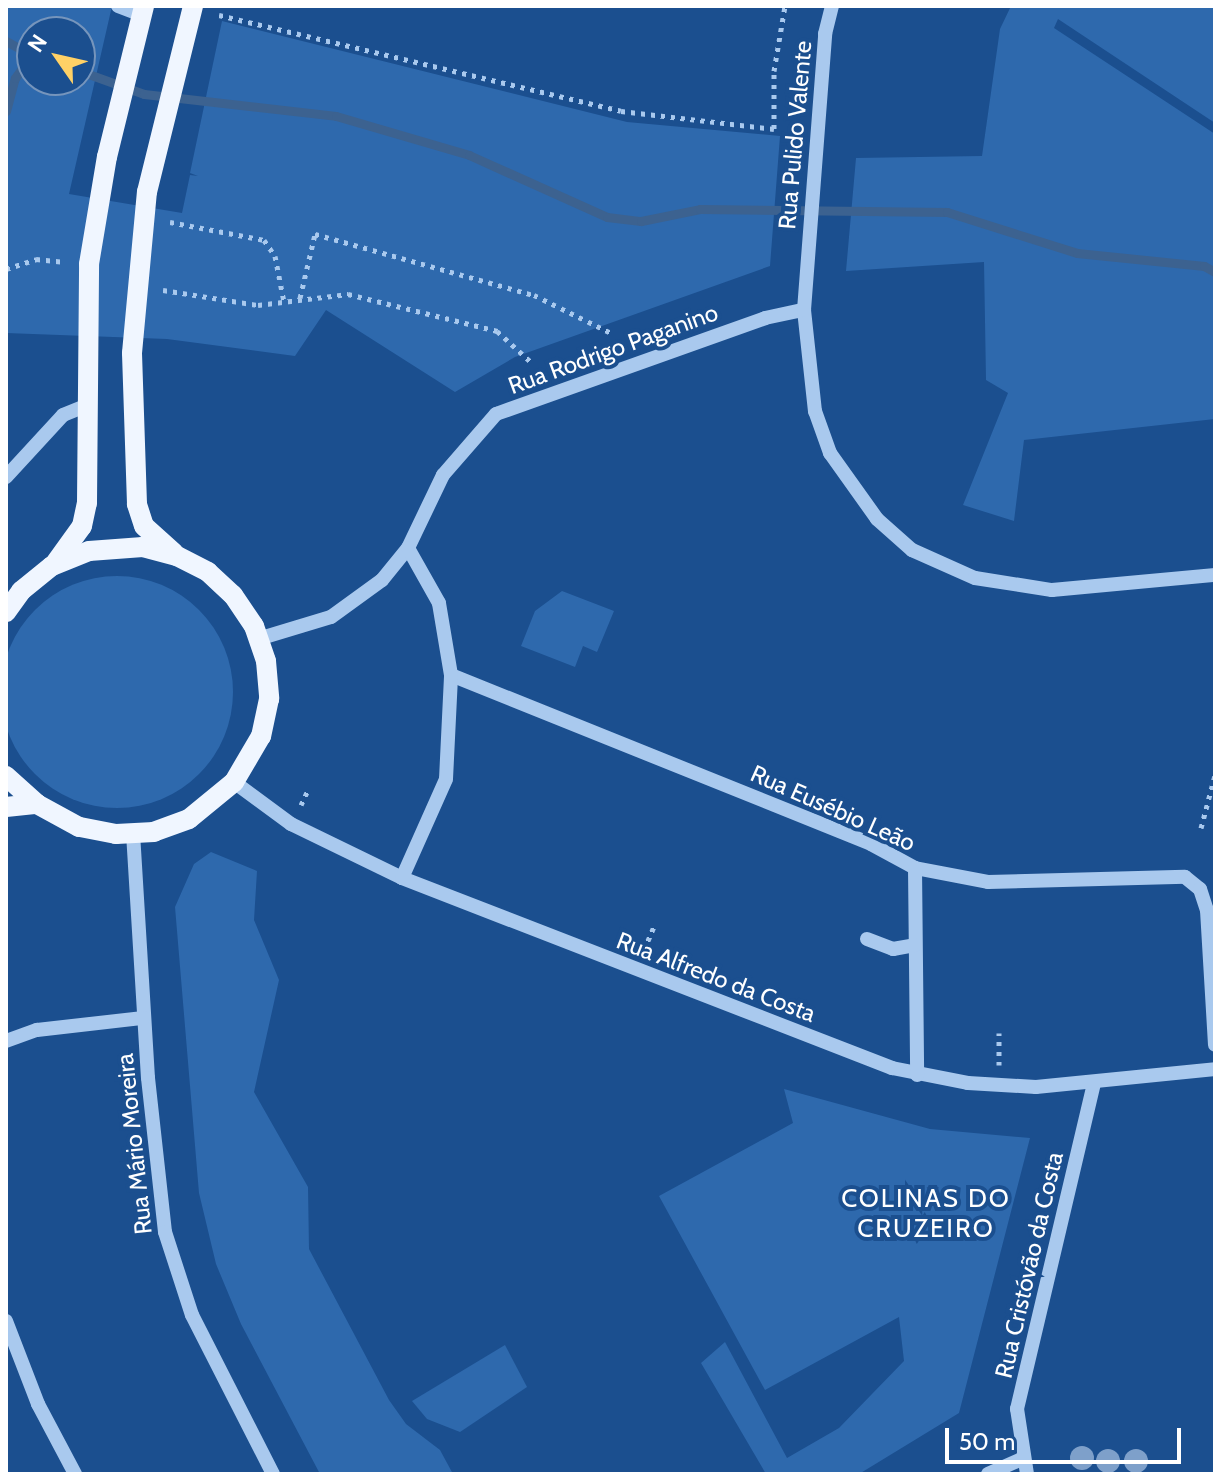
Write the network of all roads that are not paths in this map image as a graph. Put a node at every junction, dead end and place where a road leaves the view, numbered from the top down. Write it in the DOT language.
graph roads {
  1 [pos="118,6"];
  2 [pos="193,6"];
  3 [pos="832,6"];
  4 [pos="141,16"];
  5 [pos="804,310"];
  6 [pos="85,406"];
  7 [pos="6,477"];
  8 [pos="408,548"];
  9 [pos="177,556"];
  10 [pos="52,566"];
  11 [pos="1215,575"];
  12 [pos="6,612"];
  13 [pos="258,639"];
  14 [pos="451,675"];
  15 [pos="6,776"];
  16 [pos="234,782"];
  17 [pos="37,804"];
  18 [pos="6,807"];
  19 [pos="133,833"];
  20 [pos="915,868"];
  21 [pos="402,878"];
  22 [pos="867,939"];
  23 [pos="915,945"];
  24 [pos="143,1018"];
  25 [pos="6,1041"];
  26 [pos="1215,1045"];
  27 [pos="1215,1069"];
  28 [pos="917,1075"];
  29 [pos="1094,1082"];
  30 [pos="6,1321"];
  31 [pos="13,1358"];
  32 [pos="1022,1459"];
  33 [pos="75,1474"];
  34 [pos="273,1474"];
  35 [pos="988,1474"];
  36 [pos="1027,1474"];
  1 -- 4 [label="street"];
  2 -- 9 [label="main road"];
  3 -- 5 [label="street, Rua Pulido Valente"];
  4 -- 6 [label="main road"];
  5 -- 8 [label="street, Rua Rodrigo Paganino"];
  5 -- 11 [label="street"];
  6 -- 7 [label="street"];
  6 -- 10 [label="main road"];
  8 -- 13 [label="street, Rua Rodrigo Paganino"];
  8 -- 14 [label="street"];
  9 -- 10 [label="main road"];
  9 -- 13 [label="main road"];
  10 -- 12 [label="main road"];
  13 -- 16 [label="main road"];
  14 -- 20 [label="street, Rua Eusébio Leão"];
  14 -- 21 [label="street"];
  15 -- 17 [label="main road"];
  16 -- 19 [label="main road"];
  16 -- 21 [label="street, Rua Alfredo da Costa"];
  17 -- 18 [label="main road"];
  17 -- 19 [label="main road"];
  19 -- 24 [label="street, Rua Mário Moreira"];
  20 -- 23 [label="street"];
  20 -- 26 [label="street, Rua Eusébio Leão"];
  21 -- 28 [label="street, Rua Alfredo da Costa"];
  22 -- 23 [label="street"];
  23 -- 28 [label="street"];
  24 -- 25 [label="street"];
  24 -- 34 [label="street, Rua Mário Moreira"];
  27 -- 29 [label="street, Rua Alfredo da Costa"];
  28 -- 29 [label="street, Rua Alfredo da Costa"];
  29 -- 32 [label="street, Rua Cristóvão da Costa"];
  30 -- 31 [label="street"];
  31 -- 33 [label="street"];
  32 -- 35 [label="street"];
  32 -- 36 [label="street, Rua Cristóvão da Costa"];
}
